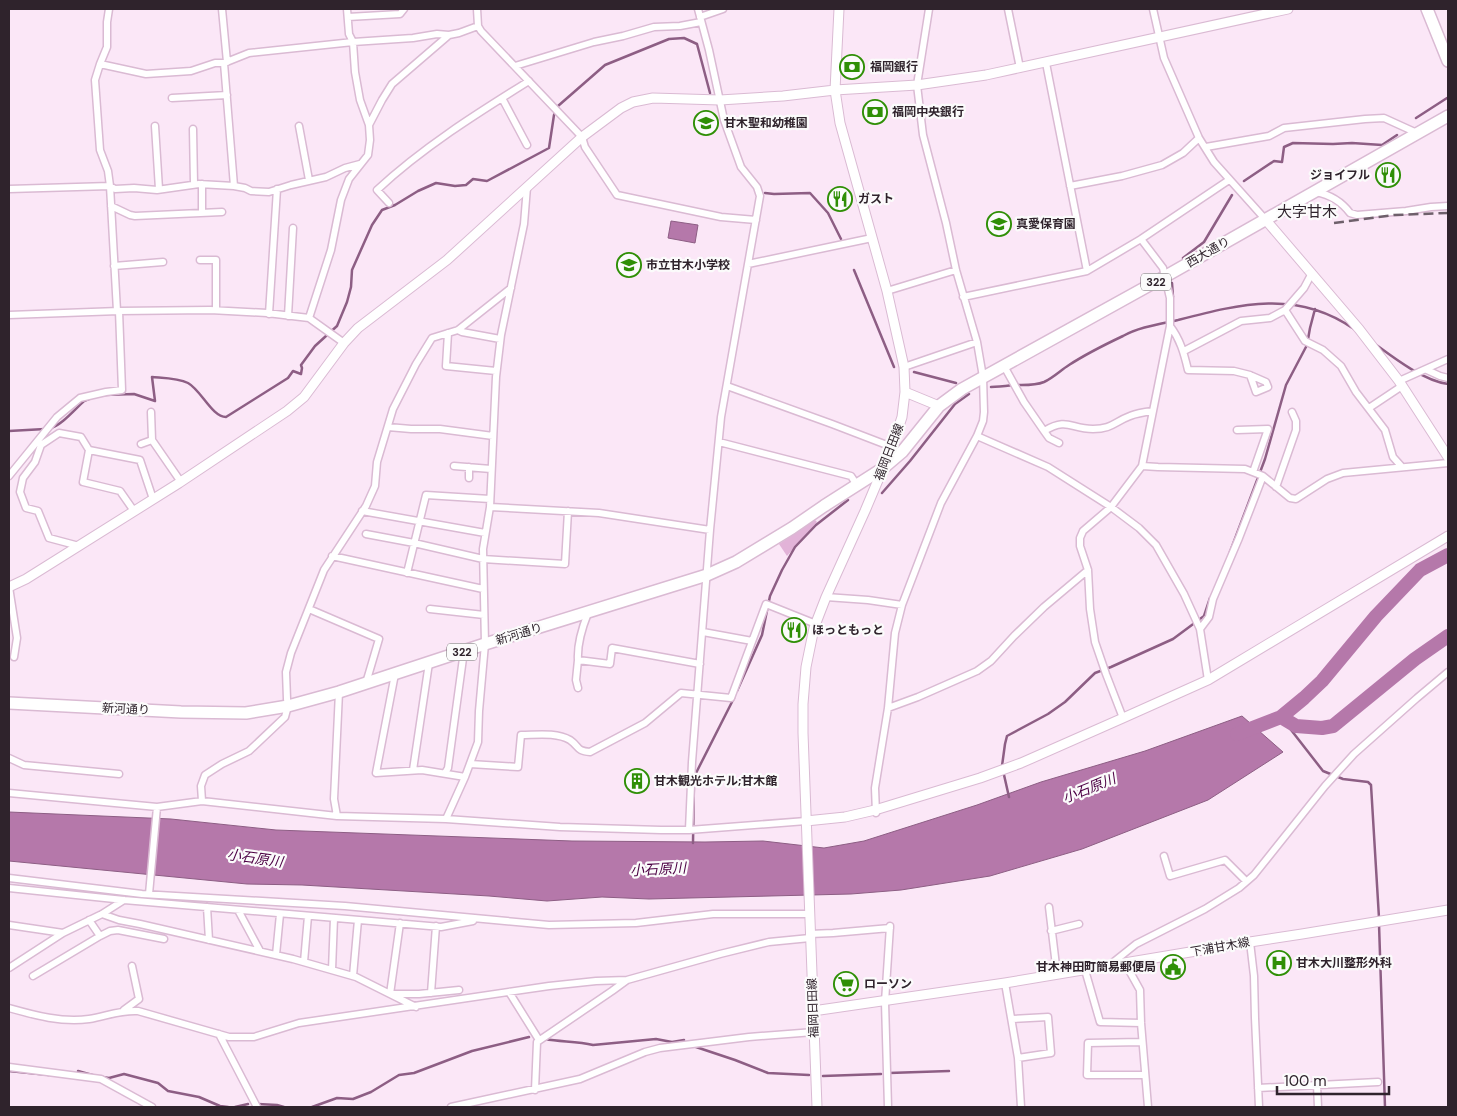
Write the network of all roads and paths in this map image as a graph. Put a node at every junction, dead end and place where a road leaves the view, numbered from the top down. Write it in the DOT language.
graph roads {
  1 [pos="110,9"];
  2 [pos="222,9"];
  3 [pos="347,9"];
  4 [pos="404,9"];
  5 [pos="477,9"];
  6 [pos="698,9"];
  7 [pos="723,9"];
  8 [pos="839,9"];
  9 [pos="929,9"];
  10 [pos="1008,9"];
  11 [pos="1153,9"];
  12 [pos="1288,9"];
  13 [pos="1427,9"];
  14 [pos="348,17"];
  15 [pos="700,20"];
  16 [pos="478,26"];
  17 [pos="449,35"];
  18 [pos="1159,38"];
  19 [pos="353,42"];
  20 [pos="1448,61"];
  21 [pos="226,62"];
  22 [pos="1046,62"];
  23 [pos="100,64"];
  24 [pos="515,66"];
  25 [pos="1020,68"];
  26 [pos="528,81"];
  27 [pos="917,85"];
  28 [pos="835,90"];
  29 [pos="227,96"];
  30 [pos="172,98"];
  31 [pos="502,98"];
  32 [pos="720,100"];
  33 [pos="1448,116"];
  34 [pos="156,126"];
  35 [pos="299,126"];
  36 [pos="369,126"];
  37 [pos="193,129"];
  38 [pos="1418,134"];
  39 [pos="582,137"];
  40 [pos="1199,138"];
  41 [pos="528,144"];
  42 [pos="1206,147"];
  43 [pos="360,164"];
  44 [pos="310,180"];
  45 [pos="1229,180"];
  46 [pos="194,184"];
  47 [pos="202,184"];
  48 [pos="110,186"];
  49 [pos="234,186"];
  50 [pos="1070,186"];
  51 [pos="527,188"];
  52 [pos="9,189"];
  53 [pos="159,189"];
  54 [pos="277,189"];
  55 [pos="1315,191"];
  56 [pos="389,203"];
  57 [pos="111,206"];
  58 [pos="1448,206"];
  59 [pos="222,212"];
  60 [pos="202,213"];
  61 [pos="1265,219"];
  62 [pos="756,220"];
  63 [pos="294,228"];
  64 [pos="872,238"];
  65 [pos="1141,239"];
  66 [pos="200,260"];
  67 [pos="164,262"];
  68 [pos="748,264"];
  69 [pos="114,266"];
  70 [pos="956,270"];
  71 [pos="1087,271"];
  72 [pos="1312,273"];
  73 [pos="1166,276"];
  74 [pos="511,288"];
  75 [pos="888,291"];
  76 [pos="963,296"];
  77 [pos="216,310"];
  78 [pos="1285,310"];
  79 [pos="118,311"];
  80 [pos="269,314"];
  81 [pos="9,315"];
  82 [pos="288,316"];
  83 [pos="309,318"];
  84 [pos="1170,323"];
  85 [pos="458,330"];
  86 [pos="448,333"];
  87 [pos="500,339"];
  88 [pos="977,342"];
  89 [pos="344,343"];
  90 [pos="1184,351"];
  91 [pos="1448,359"];
  92 [pos="1004,366"];
  93 [pos="904,368"];
  94 [pos="1427,370"];
  95 [pos="496,371"];
  96 [pos="1250,375"];
  97 [pos="983,377"];
  98 [pos="1448,378"];
  99 [pos="1400,384"];
  100 [pos="727,386"];
  101 [pos="905,392"];
  102 [pos="939,406"];
  103 [pos="1369,408"];
  104 [pos="1153,411"];
  105 [pos="151,412"];
  106 [pos="1292,412"];
  107 [pos="388,427"];
  108 [pos="1236,430"];
  109 [pos="1044,431"];
  110 [pos="493,436"];
  111 [pos="977,436"];
  112 [pos="152,440"];
  113 [pos="719,442"];
  114 [pos="1059,443"];
  115 [pos="141,444"];
  116 [pos="892,448"];
  117 [pos="89,450"];
  118 [pos="1448,457"];
  119 [pos="1448,463"];
  120 [pos="454,466"];
  121 [pos="1142,466"];
  122 [pos="469,467"];
  123 [pos="1402,467"];
  124 [pos="492,469"];
  125 [pos="882,469"];
  126 [pos="1254,472"];
  127 [pos="9,476"];
  128 [pos="1263,476"];
  129 [pos="469,478"];
  130 [pos="181,482"];
  131 [pos="857,485"];
  132 [pos="1276,486"];
  133 [pos="153,499"];
  134 [pos="490,503"];
  135 [pos="1111,507"];
  136 [pos="134,511"];
  137 [pos="362,511"];
  138 [pos="568,511"];
  139 [pos="419,521"];
  140 [pos="710,530"];
  141 [pos="485,533"];
  142 [pos="366,534"];
  143 [pos="1448,536"];
  144 [pos="414,543"];
  145 [pos="78,546"];
  146 [pos="332,556"];
  147 [pos="483,559"];
  148 [pos="1088,570"];
  149 [pos="407,573"];
  150 [pos="707,575"];
  151 [pos="9,587"];
  152 [pos="484,589"];
  153 [pos="826,597"];
  154 [pos="902,605"];
  155 [pos="430,608"];
  156 [pos="309,609"];
  157 [pos="588,613"];
  158 [pos="484,615"];
  159 [pos="816,624"];
  160 [pos="1200,629"];
  161 [pos="703,632"];
  162 [pos="752,641"];
  163 [pos="485,644"];
  164 [pos="464,651"];
  165 [pos="14,657"];
  166 [pos="578,660"];
  167 [pos="429,663"];
  168 [pos="700,664"];
  169 [pos="1448,672"];
  170 [pos="395,674"];
  171 [pos="1208,680"];
  172 [pos="366,684"];
  173 [pos="578,688"];
  174 [pos="339,692"];
  175 [pos="698,695"];
  176 [pos="9,704"];
  177 [pos="288,706"];
  178 [pos="888,708"];
  179 [pos="1123,718"];
  180 [pos="9,758"];
  181 [pos="470,764"];
  182 [pos="413,770"];
  183 [pos="445,773"];
  184 [pos="119,774"];
  185 [pos="465,777"];
  186 [pos="9,793"];
  187 [pos="202,801"];
  188 [pos="157,807"];
  189 [pos="876,812"];
  190 [pos="337,816"];
  191 [pos="446,818"];
  192 [pos="807,826"];
  193 [pos="689,830"];
  194 [pos="1164,856"];
  195 [pos="9,878"];
  196 [pos="1246,881"];
  197 [pos="9,888"];
  198 [pos="142,894"];
  199 [pos="149,894"];
  200 [pos="124,900"];
  201 [pos="207,907"];
  202 [pos="1048,907"];
  203 [pos="238,910"];
  204 [pos="1448,910"];
  205 [pos="810,911"];
  206 [pos="102,914"];
  207 [pos="280,914"];
  208 [pos="308,916"];
  209 [pos="334,918"];
  210 [pos="89,920"];
  211 [pos="358,920"];
  212 [pos="482,920"];
  213 [pos="400,923"];
  214 [pos="1079,924"];
  215 [pos="9,925"];
  216 [pos="436,926"];
  217 [pos="1051,931"];
  218 [pos="63,933"];
  219 [pos="100,936"];
  220 [pos="810,936"];
  221 [pos="164,939"];
  222 [pos="209,940"];
  223 [pos="1250,942"];
  224 [pos="260,951"];
  225 [pos="276,955"];
  226 [pos="304,962"];
  227 [pos="1125,963"];
  228 [pos="1110,965"];
  229 [pos="132,966"];
  230 [pos="9,968"];
  231 [pos="332,970"];
  232 [pos="1084,970"];
  233 [pos="1057,974"];
  234 [pos="33,976"];
  235 [pos="353,976"];
  236 [pos="627,980"];
  237 [pos="1005,984"];
  238 [pos="459,990"];
  239 [pos="509,992"];
  240 [pos="431,993"];
  241 [pos="390,994"];
  242 [pos="885,1002"];
  243 [pos="416,1007"];
  244 [pos="9,1008"];
  245 [pos="124,1010"];
  246 [pos="814,1011"];
  247 [pos="1012,1019"];
  248 [pos="1141,1023"];
  249 [pos="814,1032"];
  250 [pos="219,1034"];
  251 [pos="539,1040"];
  252 [pos="1142,1042"];
  253 [pos="1018,1058"];
  254 [pos="9,1067"];
  255 [pos="1145,1075"];
  256 [pos="1378,1082"];
  257 [pos="1317,1085"];
  258 [pos="1258,1088"];
  259 [pos="535,1090"];
  260 [pos="152,1107"];
  261 [pos="257,1107"];
  262 [pos="451,1107"];
  263 [pos="818,1107"];
  264 [pos="888,1107"];
  265 [pos="1021,1107"];
  266 [pos="1148,1107"];
  267 [pos="1259,1107"];
  268 [pos="1318,1107"];
  1 -- 23 [label="street"];
  2 -- 21 [label="street"];
  3 -- 14 [label="street"];
  4 -- 14 [label="street"];
  5 -- 16 [label="street"];
  6 -- 15 [label="street"];
  7 -- 15 [label="street"];
  8 -- 28 [label="street, 福岡日田線"];
  9 -- 27 [label="street"];
  10 -- 25 [label="street"];
  11 -- 18 [label="street"];
  12 -- 18 [label="street"];
  13 -- 20 [label="highway"];
  14 -- 19 [label="street"];
  15 -- 24 [label="street"];
  15 -- 32 [label="street"];
  16 -- 17 [label="street"];
  16 -- 24 [label="street"];
  17 -- 19 [label="street"];
  17 -- 36 [label="street"];
  18 -- 22 [label="street"];
  18 -- 40 [label="street"];
  19 -- 21 [label="street"];
  19 -- 36 [label="street"];
  21 -- 23 [label="street"];
  21 -- 29 [label="street"];
  22 -- 25 [label="street"];
  22 -- 50 [label="street"];
  23 -- 48 [label="street"];
  24 -- 26 [label="street"];
  25 -- 27 [label="street"];
  26 -- 31 [label="street"];
  26 -- 39 [label="street"];
  27 -- 28 [label="street"];
  27 -- 70 [label="street"];
  28 -- 32 [label="street"];
  28 -- 64 [label="street, 福岡日田線"];
  29 -- 30 [label="street"];
  29 -- 49 [label="street"];
  31 -- 41 [label="street"];
  31 -- 56 [label="street"];
  32 -- 39 [label="street"];
  32 -- 62 [label="street"];
  33 -- 38 [label="highway, 西大通り / 322"];
  34 -- 53 [label="street"];
  35 -- 44 [label="street"];
  36 -- 43 [label="street"];
  37 -- 46 [label="street"];
  38 -- 42 [label="street"];
  38 -- 55 [label="highway, 西大通り / 322"];
  39 -- 51 [label="street"];
  39 -- 62 [label="street"];
  40 -- 42 [label="street"];
  40 -- 50 [label="street"];
  42 -- 45 [label="street"];
  43 -- 44 [label="street"];
  43 -- 83 [label="street"];
  44 -- 54 [label="street"];
  45 -- 61 [label="street"];
  45 -- 65 [label="street"];
  46 -- 47 [label="street"];
  46 -- 53 [label="street"];
  47 -- 49 [label="street"];
  47 -- 60 [label="street"];
  48 -- 52 [label="street"];
  48 -- 53 [label="street"];
  48 -- 57 [label="street"];
  49 -- 54 [label="street"];
  50 -- 71 [label="street"];
  51 -- 74 [label="street"];
  51 -- 89 [label="street"];
  54 -- 80 [label="street"];
  55 -- 58 [label="street"];
  55 -- 61 [label="highway, 西大通り / 322"];
  57 -- 60 [label="street"];
  57 -- 69 [label="street"];
  59 -- 60 [label="street"];
  61 -- 72 [label="street"];
  61 -- 73 [label="highway, 西大通り / 322"];
  62 -- 68 [label="street"];
  63 -- 82 [label="street"];
  64 -- 68 [label="street"];
  64 -- 75 [label="street, 福岡日田線"];
  65 -- 71 [label="street"];
  65 -- 73 [label="street"];
  66 -- 77 [label="street"];
  67 -- 69 [label="street"];
  68 -- 100 [label="street"];
  69 -- 79 [label="street"];
  70 -- 75 [label="street"];
  70 -- 76 [label="street"];
  71 -- 76 [label="street"];
  72 -- 78 [label="street"];
  72 -- 99 [label="street"];
  73 -- 84 [label="street"];
  73 -- 92 [label="highway, 西大通り / 322"];
  74 -- 85 [label="street"];
  74 -- 87 [label="street"];
  75 -- 93 [label="street, 福岡日田線"];
  76 -- 88 [label="street"];
  77 -- 79 [label="street"];
  77 -- 80 [label="street"];
  78 -- 90 [label="street"];
  78 -- 103 [label="street"];
  79 -- 81 [label="street"];
  79 -- 127 [label="street"];
  80 -- 82 [label="street"];
  82 -- 83 [label="street"];
  83 -- 89 [label="street"];
  84 -- 90 [label="street"];
  84 -- 104 [label="street"];
  85 -- 86 [label="street"];
  85 -- 87 [label="street"];
  86 -- 95 [label="street"];
  86 -- 107 [label="street"];
  87 -- 95 [label="street"];
  88 -- 93 [label="street"];
  88 -- 97 [label="street"];
  89 -- 130 [label="street"];
  90 -- 96 [label="street"];
  91 -- 94 [label="street"];
  92 -- 97 [label="highway, 西大通り / 322"];
  92 -- 109 [label="street"];
  93 -- 101 [label="street, 福岡日田線"];
  94 -- 98 [label="street"];
  94 -- 99 [label="street"];
  95 -- 110 [label="street"];
  97 -- 102 [label="highway, 西大通り / 322"];
  97 -- 111 [label="street"];
  99 -- 103 [label="street"];
  99 -- 118 [label="street"];
  100 -- 113 [label="street"];
  100 -- 116 [label="street"];
  101 -- 102 [label="street"];
  101 -- 116 [label="street, 福岡日田線"];
  102 -- 125 [label="highway, 西大通り / 322"];
  103 -- 123 [label="street"];
  104 -- 109 [label="street"];
  104 -- 121 [label="street"];
  105 -- 112 [label="street"];
  106 -- 132 [label="street"];
  107 -- 110 [label="street"];
  107 -- 137 [label="street"];
  108 -- 126 [label="street"];
  109 -- 114 [label="street"];
  110 -- 124 [label="street"];
  111 -- 135 [label="street"];
  111 -- 154 [label="street"];
  112 -- 115 [label="street"];
  112 -- 130 [label="street"];
  113 -- 131 [label="street"];
  113 -- 140 [label="street"];
  116 -- 125 [label="street, 福岡日田線"];
  117 -- 133 [label="street"];
  117 -- 136 [label="street"];
  117 -- 145 [label="street"];
  119 -- 123 [label="street"];
  120 -- 122 [label="street"];
  121 -- 126 [label="street"];
  121 -- 135 [label="street"];
  122 -- 124 [label="street"];
  122 -- 129 [label="street"];
  123 -- 132 [label="street"];
  124 -- 134 [label="street"];
  125 -- 131 [label="highway, 新河通り / 322"];
  125 -- 153 [label="street, 福岡日田線"];
  126 -- 128 [label="street"];
  128 -- 132 [label="street"];
  128 -- 160 [label="street"];
  130 -- 133 [label="street"];
  131 -- 150 [label="highway, 新河通り / 322"];
  133 -- 136 [label="street"];
  134 -- 138 [label="street"];
  134 -- 139 [label="street"];
  134 -- 141 [label="street"];
  135 -- 148 [label="street"];
  135 -- 160 [label="street"];
  136 -- 145 [label="street"];
  137 -- 139 [label="street"];
  137 -- 146 [label="street"];
  138 -- 140 [label="street"];
  138 -- 147 [label="street"];
  139 -- 141 [label="street"];
  139 -- 144 [label="street"];
  140 -- 150 [label="street"];
  141 -- 147 [label="street"];
  142 -- 144 [label="street"];
  143 -- 171 [label="street"];
  144 -- 147 [label="street"];
  144 -- 149 [label="street"];
  145 -- 151 [label="street"];
  146 -- 149 [label="street"];
  146 -- 156 [label="street"];
  147 -- 152 [label="street"];
  148 -- 178 [label="street"];
  148 -- 179 [label="street"];
  149 -- 152 [label="street"];
  150 -- 157 [label="highway, 新河通り / 322"];
  150 -- 161 [label="street"];
  151 -- 165 [label="street"];
  152 -- 158 [label="street"];
  153 -- 154 [label="street"];
  153 -- 159 [label="street, 福岡日田線"];
  154 -- 178 [label="street"];
  155 -- 158 [label="street"];
  156 -- 172 [label="street"];
  156 -- 177 [label="street"];
  157 -- 163 [label="highway, 新河通り / 322"];
  157 -- 166 [label="street"];
  158 -- 163 [label="street"];
  159 -- 162 [label="street"];
  159 -- 192 [label="street, 福岡日田線"];
  160 -- 171 [label="street"];
  161 -- 162 [label="street"];
  161 -- 168 [label="street"];
  162 -- 175 [label="street"];
  163 -- 164 [label="highway, 新河通り / 322"];
  163 -- 181 [label="street"];
  164 -- 167 [label="highway, 新河通り / 322"];
  164 -- 183 [label="street"];
  166 -- 168 [label="street"];
  166 -- 173 [label="street"];
  167 -- 170 [label="highway, 新河通り / 322"];
  167 -- 182 [label="street"];
  168 -- 175 [label="street"];
  169 -- 196 [label="street"];
  170 -- 172 [label="highway, 新河通り / 322"];
  170 -- 182 [label="street"];
  171 -- 179 [label="street"];
  172 -- 174 [label="highway, 新河通り / 322"];
  174 -- 177 [label="highway, 新河通り / 322"];
  174 -- 190 [label="street"];
  175 -- 181 [label="street"];
  175 -- 193 [label="street"];
  176 -- 177 [label="highway, 新河通り / 322"];
  177 -- 187 [label="street"];
  178 -- 189 [label="street"];
  179 -- 189 [label="street"];
  180 -- 184 [label="street"];
  181 -- 185 [label="street"];
  182 -- 183 [label="street"];
  183 -- 185 [label="street"];
  185 -- 191 [label="street"];
  186 -- 188 [label="street"];
  187 -- 188 [label="street"];
  187 -- 190 [label="street"];
  188 -- 199 [label="street"];
  189 -- 192 [label="street"];
  190 -- 191 [label="street"];
  191 -- 193 [label="street"];
  192 -- 193 [label="street"];
  192 -- 205 [label="street, 福岡日田線"];
  194 -- 196 [label="street"];
  195 -- 198 [label="street"];
  196 -- 228 [label="street"];
  197 -- 200 [label="street"];
  198 -- 199 [label="street"];
  198 -- 200 [label="street"];
  199 -- 212 [label="street"];
  200 -- 201 [label="street"];
  200 -- 206 [label="street"];
  201 -- 203 [label="street"];
  201 -- 222 [label="street"];
  202 -- 217 [label="street"];
  203 -- 207 [label="street"];
  203 -- 224 [label="street"];
  204 -- 223 [label="street, 下浦甘木線"];
  205 -- 212 [label="street"];
  205 -- 220 [label="street, 福岡日田線"];
  206 -- 210 [label="street"];
  206 -- 222 [label="street"];
  207 -- 208 [label="street"];
  207 -- 225 [label="street"];
  208 -- 209 [label="street"];
  208 -- 226 [label="street"];
  209 -- 211 [label="street"];
  209 -- 231 [label="street"];
  210 -- 218 [label="street"];
  210 -- 219 [label="street"];
  211 -- 213 [label="street"];
  211 -- 235 [label="street"];
  212 -- 216 [label="street"];
  213 -- 216 [label="street"];
  213 -- 241 [label="street"];
  214 -- 217 [label="street"];
  215 -- 218 [label="street"];
  216 -- 240 [label="street"];
  217 -- 233 [label="street"];
  218 -- 230 [label="street"];
  219 -- 221 [label="street"];
  219 -- 234 [label="street"];
  220 -- 236 [label="street"];
  220 -- 242 [label="street"];
  220 -- 246 [label="street, 福岡日田線"];
  222 -- 224 [label="street"];
  223 -- 227 [label="street, 下浦甘木線"];
  223 -- 258 [label="street"];
  224 -- 225 [label="street"];
  225 -- 226 [label="street"];
  226 -- 231 [label="street"];
  227 -- 228 [label="street, 下浦甘木線"];
  227 -- 248 [label="street"];
  228 -- 232 [label="street, 下浦甘木線"];
  229 -- 245 [label="street"];
  231 -- 235 [label="street"];
  232 -- 233 [label="street, 下浦甘木線"];
  232 -- 248 [label="street"];
  233 -- 237 [label="street, 下浦甘木線"];
  235 -- 241 [label="street"];
  236 -- 239 [label="street"];
  236 -- 251 [label="street"];
  237 -- 242 [label="street, 下浦甘木線"];
  237 -- 247 [label="street"];
  238 -- 240 [label="street"];
  239 -- 243 [label="street"];
  239 -- 251 [label="street"];
  240 -- 241 [label="street"];
  241 -- 243 [label="street"];
  242 -- 246 [label="street, 下浦甘木線"];
  242 -- 264 [label="street"];
  243 -- 250 [label="street"];
  244 -- 245 [label="street"];
  245 -- 250 [label="street"];
  246 -- 249 [label="street, 福岡日田線"];
  247 -- 253 [label="street"];
  247 -- 253 [label="street"];
  248 -- 252 [label="street"];
  249 -- 259 [label="street"];
  249 -- 263 [label="street, 福岡日田線"];
  250 -- 261 [label="street"];
  251 -- 259 [label="street"];
  252 -- 255 [label="street"];
  252 -- 255 [label="street"];
  253 -- 265 [label="street"];
  254 -- 260 [label="street"];
  255 -- 266 [label="street"];
  256 -- 257 [label="street"];
  257 -- 258 [label="street"];
  257 -- 268 [label="street"];
  258 -- 267 [label="street"];
  259 -- 262 [label="street"];
}
